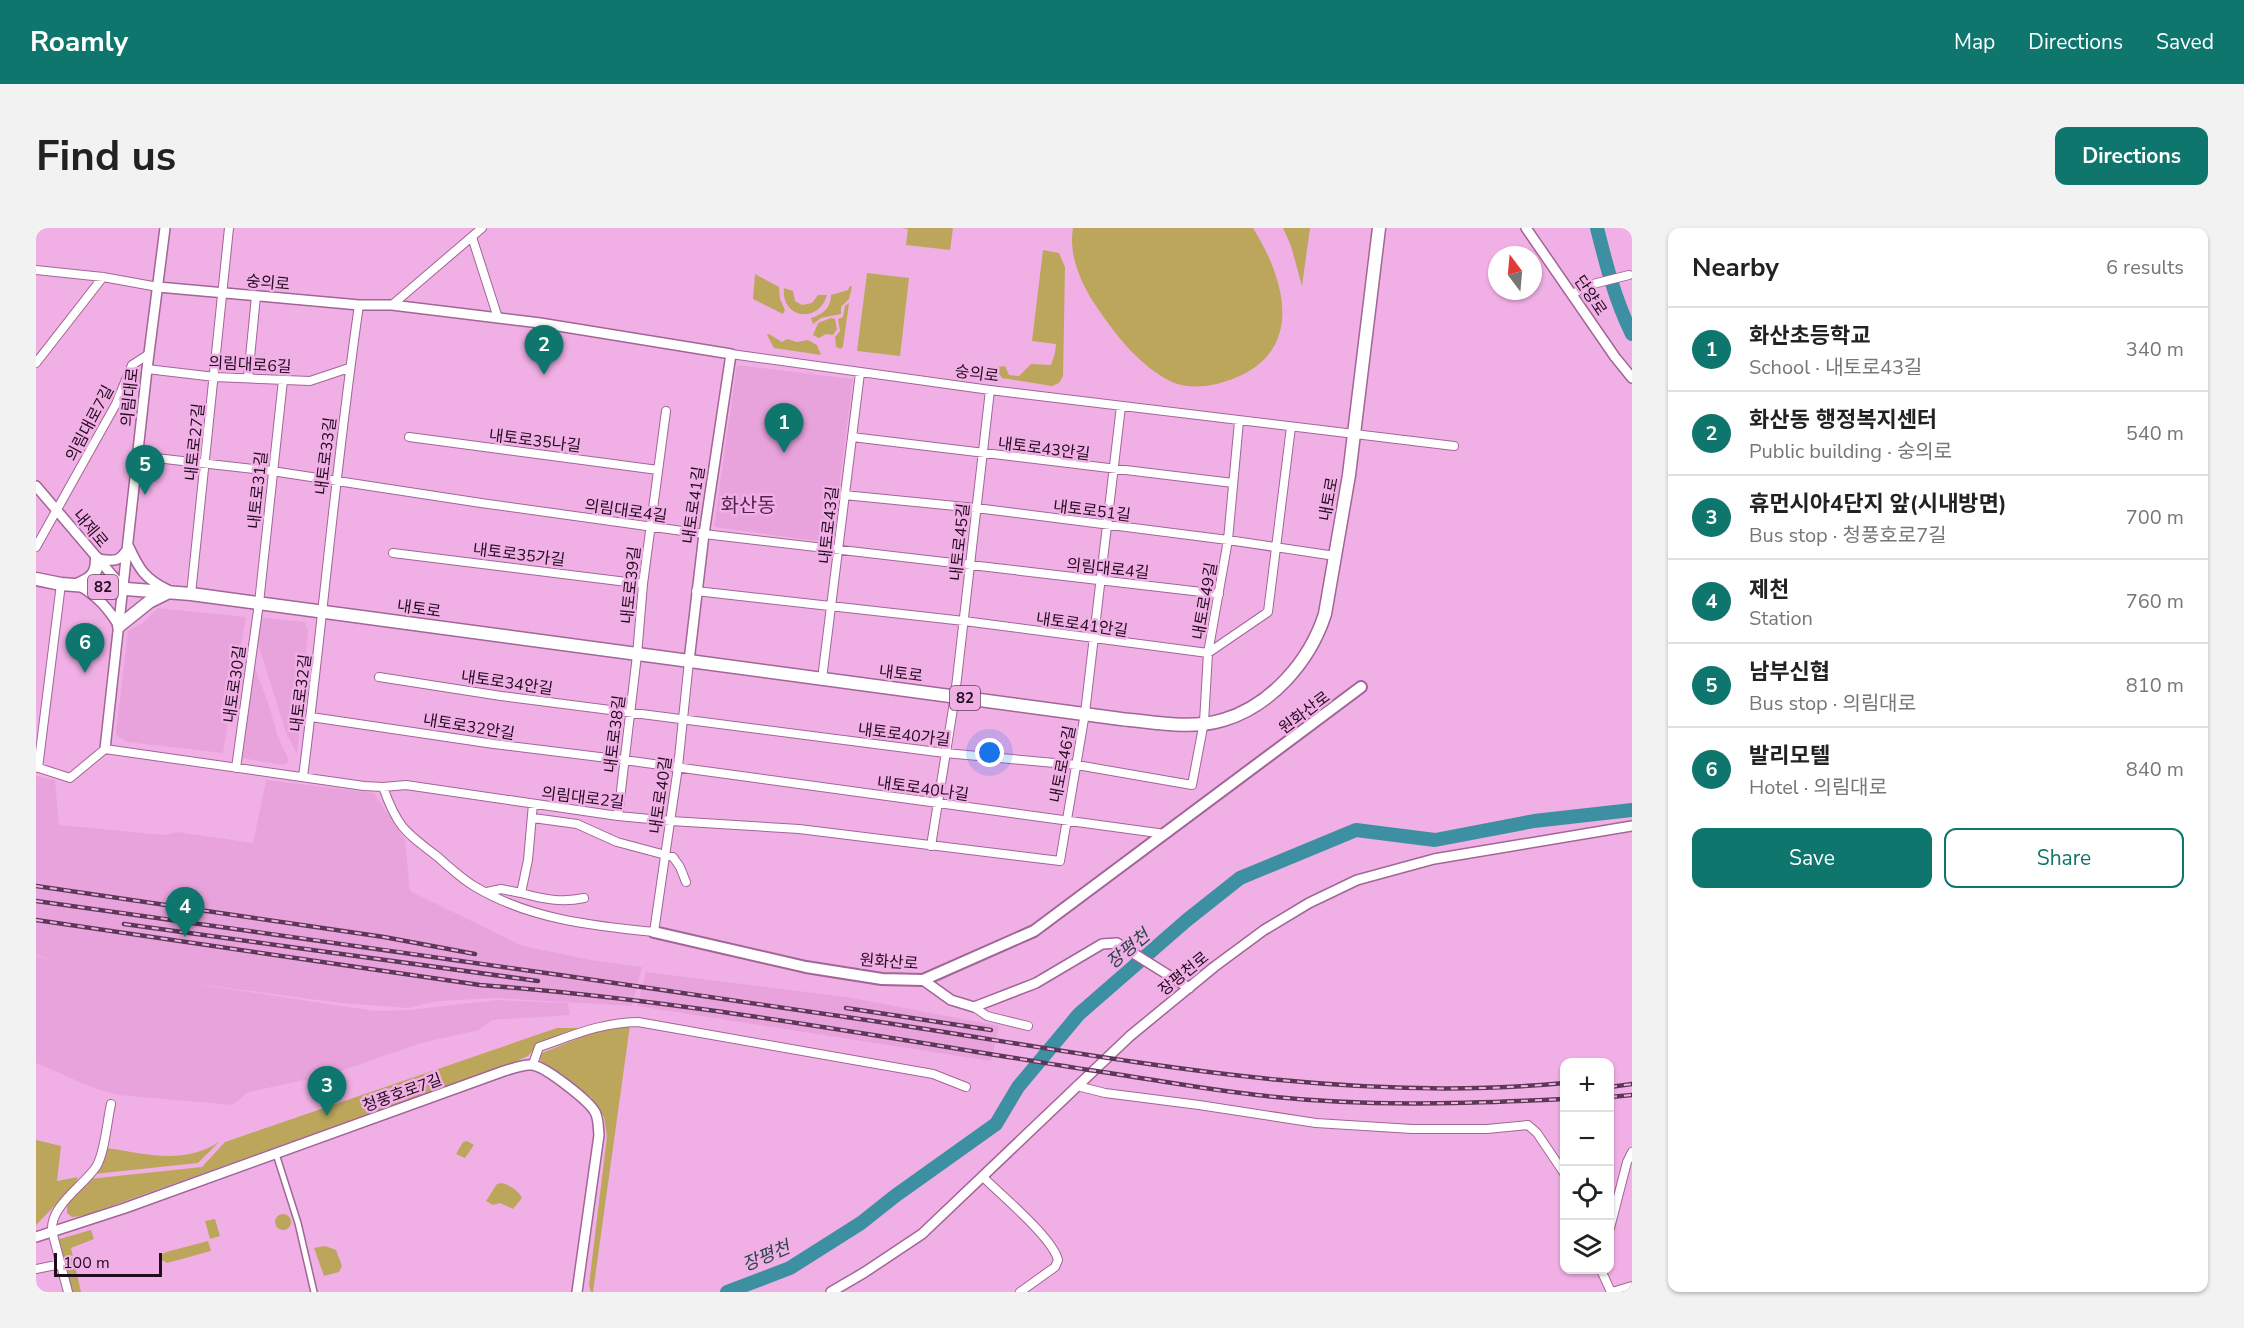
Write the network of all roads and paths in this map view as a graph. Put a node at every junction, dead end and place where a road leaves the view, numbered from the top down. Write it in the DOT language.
graph roads {
  1 [pos="165,228"];
  2 [pos="229,228"];
  3 [pos="482,228"];
  4 [pos="1379,228"];
  5 [pos="1526,228"];
  6 [pos="472,237"];
  7 [pos="36,270"];
  8 [pos="1626,275"];
  9 [pos="103,277"];
  10 [pos="158,287"];
  11 [pos="223,293"];
  12 [pos="1572,295"];
  13 [pos="255,296"];
  14 [pos="358,304"];
  15 [pos="392,305"];
  16 [pos="498,318"];
  17 [pos="149,354"];
  18 [pos="730,354"];
  19 [pos="36,363"];
  20 [pos="350,368"];
  21 [pos="147,369"];
  22 [pos="860,373"];
  23 [pos="215,377"];
  24 [pos="248,378"];
  25 [pos="1632,378"];
  26 [pos="283,380"];
  27 [pos="990,390"];
  28 [pos="1121,406"];
  29 [pos="666,411"];
  30 [pos="1239,421"];
  31 [pos="1292,427"];
  32 [pos="1353,435"];
  33 [pos="409,437"];
  34 [pos="852,437"];
  35 [pos="1454,446"];
  36 [pos="981,454"];
  37 [pos="138,456"];
  38 [pos="205,463"];
  39 [pos="658,470"];
  40 [pos="1114,470"];
  41 [pos="272,471"];
  42 [pos="336,480"];
  43 [pos="1233,483"];
  44 [pos="36,486"];
  45 [pos="844,495"];
  46 [pos="976,508"];
  47 [pos="57,511"];
  48 [pos="1106,525"];
  49 [pos="650,527"];
  50 [pos="704,534"];
  51 [pos="1228,540"];
  52 [pos="36,547"];
  53 [pos="129,547"];
  54 [pos="839,549"];
  55 [pos="1276,549"];
  56 [pos="393,553"];
  57 [pos="1335,556"];
  58 [pos="97,559"];
  59 [pos="970,566"];
  60 [pos="36,579"];
  61 [pos="1101,580"];
  62 [pos="61,584"];
  63 [pos="642,584"];
  64 [pos="77,585"];
  65 [pos="123,588"];
  66 [pos="696,591"];
  67 [pos="170,592"];
  68 [pos="191,594"];
  69 [pos="1219,594"];
  70 [pos="259,603"];
  71 [pos="833,606"];
  72 [pos="323,612"];
  73 [pos="964,621"];
  74 [pos="119,626"];
  75 [pos="1094,640"];
  76 [pos="1208,653"];
  77 [pos="638,655"];
  78 [pos="689,661"];
  79 [pos="380,677"];
  80 [pos="822,679"];
  81 [pos="1361,687"];
  82 [pos="955,696"];
  83 [pos="630,712"];
  84 [pos="1085,713"];
  85 [pos="311,717"];
  86 [pos="684,718"];
  87 [pos="1204,722"];
  88 [pos="105,749"];
  89 [pos="945,753"];
  90 [pos="624,759"];
  91 [pos="1077,765"];
  92 [pos="678,767"];
  93 [pos="37,768"];
  94 [pos="236,768"];
  95 [pos="303,777"];
  96 [pos="1192,785"];
  97 [pos="383,787"];
  98 [pos="937,803"];
  99 [pos="533,804"];
  100 [pos="618,816"];
  101 [pos="533,818"];
  102 [pos="671,821"];
  103 [pos="1065,821"];
  104 [pos="1632,826"];
  105 [pos="1165,834"];
  106 [pos="931,846"];
  107 [pos="666,854"];
  108 [pos="1060,861"];
  109 [pos="686,882"];
  110 [pos="488,892"];
  111 [pos="521,893"];
  112 [pos="584,898"];
  113 [pos="654,932"];
  114 [pos="923,980"];
  115 [pos="1189,988"];
  116 [pos="974,1007"];
  117 [pos="1028,1026"];
  118 [pos="533,1064"];
  119 [pos="1077,1086"];
  120 [pos="966,1087"];
  121 [pos="111,1104"];
  122 [pos="1632,1152"];
  123 [pos="276,1154"];
  124 [pos="1560,1167"];
  125 [pos="983,1177"];
  126 [pos="1612,1220"];
  127 [pos="52,1231"];
  128 [pos="36,1237"];
  129 [pos="61,1264"];
  130 [pos="36,1269"];
  131 [pos="1603,1274"];
  132 [pos="1632,1286"];
  133 [pos="68,1292"];
  134 [pos="314,1292"];
  135 [pos="577,1292"];
  136 [pos="831,1292"];
  137 [pos="1020,1292"];
  138 [pos="1612,1292"];
  1 -- 10 [label="street, 의림대로"];
  2 -- 11 [label="street, 내토로27길"];
  3 -- 6 [label="street"];
  4 -- 32 [label="main road, 내토로 / 82"];
  5 -- 12 [label="street, 단양로"];
  6 -- 15 [label="street"];
  6 -- 16 [label="street"];
  7 -- 9 [label="street, 숭의로"];
  8 -- 12 [label="street"];
  9 -- 10 [label="street, 숭의로"];
  9 -- 19 [label="street"];
  10 -- 11 [label="street, 숭의로"];
  10 -- 17 [label="street, 의림대로"];
  11 -- 13 [label="street, 숭의로"];
  11 -- 23 [label="street, 내토로27길"];
  12 -- 25 [label="street, 단양로"];
  13 -- 14 [label="street, 숭의로"];
  13 -- 24 [label="street"];
  14 -- 15 [label="street, 숭의로"];
  14 -- 20 [label="street, 내토로33길"];
  15 -- 16 [label="street, 숭의로"];
  16 -- 18 [label="street, 숭의로"];
  17 -- 21 [label="street, 의림대로"];
  17 -- 47 [label="street, 의림대로7길"];
  18 -- 22 [label="street, 숭의로"];
  18 -- 50 [label="street, 내토로41길"];
  20 -- 26 [label="street, 의림대로6길"];
  20 -- 42 [label="street, 내토로33길"];
  21 -- 23 [label="street, 의림대로6길"];
  21 -- 37 [label="street, 의림대로"];
  22 -- 27 [label="street, 숭의로"];
  22 -- 34 [label="street, 내토로43길"];
  23 -- 24 [label="street, 의림대로6길"];
  23 -- 38 [label="street, 내토로27길"];
  24 -- 26 [label="street, 의림대로6길"];
  26 -- 41 [label="street, 내토로31길"];
  27 -- 28 [label="street, 숭의로"];
  27 -- 36 [label="street, 내토로45길"];
  28 -- 30 [label="street, 숭의로"];
  28 -- 40 [label="street, 내토로46길"];
  29 -- 39 [label="street, 내토로39길"];
  30 -- 31 [label="street, 숭의로"];
  30 -- 43 [label="street, 내토로49길"];
  31 -- 32 [label="street, 숭의로"];
  31 -- 55 [label="street"];
  32 -- 35 [label="street, 숭의로"];
  32 -- 57 [label="main road, 내토로 / 82"];
  33 -- 39 [label="street, 내토로35나길"];
  34 -- 36 [label="street, 내토로43안길"];
  34 -- 45 [label="street, 내토로43길"];
  36 -- 40 [label="street, 내토로43안길"];
  36 -- 46 [label="street, 내토로45길"];
  37 -- 38 [label="street, 의림대로4길"];
  37 -- 53 [label="street, 의림대로"];
  38 -- 41 [label="street, 의림대로4길"];
  38 -- 68 [label="street, 내토로27길"];
  39 -- 49 [label="street, 내토로39길"];
  40 -- 43 [label="street, 내토로43안길"];
  40 -- 48 [label="street, 내토로46길"];
  41 -- 42 [label="street, 의림대로4길"];
  41 -- 70 [label="street, 내토로31길"];
  42 -- 49 [label="street, 의림대로4길"];
  42 -- 72 [label="street, 내토로33길"];
  43 -- 51 [label="street, 내토로49길"];
  44 -- 47 [label="street, 내제로"];
  45 -- 46 [label="street, 내토로51길"];
  45 -- 54 [label="street, 내토로43길"];
  46 -- 48 [label="street, 내토로51길"];
  46 -- 59 [label="street, 내토로45길"];
  47 -- 52 [label="street"];
  47 -- 58 [label="street, 내제로"];
  48 -- 51 [label="street, 내토로51길"];
  48 -- 61 [label="street, 내토로46길"];
  49 -- 50 [label="street, 의림대로4길"];
  49 -- 63 [label="street, 내토로39길"];
  50 -- 54 [label="street, 의림대로4길"];
  50 -- 66 [label="street, 내토로41길"];
  51 -- 55 [label="street, 내토로51길"];
  51 -- 69 [label="street, 내토로49길"];
  53 -- 58 [label="street"];
  53 -- 65 [label="street, 의림대로"];
  53 -- 67 [label="street"];
  54 -- 59 [label="street, 의림대로4길"];
  54 -- 71 [label="street, 내토로43길"];
  55 -- 57 [label="street, 내토로51길"];
  55 -- 76 [label="street"];
  56 -- 63 [label="street, 내토로35가길"];
  57 -- 87 [label="main road, 내토로 / 82"];
  58 -- 64 [label="main road"];
  58 -- 65 [label="street, 내제로"];
  59 -- 61 [label="street, 의림대로4길"];
  59 -- 73 [label="street, 내토로45길"];
  60 -- 62 [label="main road, 내토로 / 82"];
  61 -- 69 [label="street, 의림대로4길"];
  61 -- 75 [label="street, 내토로46길"];
  62 -- 64 [label="main road, 내토로 / 82"];
  62 -- 93 [label="street"];
  63 -- 77 [label="street, 내토로39길"];
  64 -- 65 [label="main road, 내토로 / 82"];
  64 -- 74 [label="street"];
  65 -- 67 [label="main road, 내토로 / 82"];
  65 -- 74 [label="street, 의림대로"];
  66 -- 71 [label="street, 내토로41안길"];
  66 -- 78 [label="street, 내토로41길"];
  67 -- 68 [label="main road, 내토로 / 82"];
  67 -- 74 [label="main road"];
  68 -- 70 [label="main road, 내토로 / 82"];
  69 -- 76 [label="street, 내토로49길"];
  70 -- 72 [label="main road, 내토로 / 82"];
  70 -- 94 [label="street, 내토로30길"];
  71 -- 73 [label="street, 내토로41안길"];
  71 -- 80 [label="street, 내토로43길"];
  72 -- 77 [label="main road, 내토로 / 82"];
  72 -- 85 [label="street, 내토로32길"];
  73 -- 75 [label="street, 내토로41안길"];
  73 -- 82 [label="street, 내토로45길"];
  74 -- 88 [label="street, 의림대로"];
  75 -- 76 [label="street, 내토로41안길"];
  75 -- 84 [label="street, 내토로46길"];
  76 -- 87 [label="street, 내토로49길"];
  77 -- 78 [label="main road, 내토로 / 82"];
  77 -- 83 [label="street, 내토로38길"];
  78 -- 80 [label="main road, 내토로 / 82"];
  78 -- 86 [label="street, 내토로40길"];
  79 -- 83 [label="street, 내토로34안길"];
  80 -- 82 [label="main road, 내토로 / 82"];
  81 -- 105 [label="main road, 원화산로"];
  82 -- 84 [label="main road, 내토로 / 82"];
  82 -- 89 [label="street, 내토로45길"];
  83 -- 86 [label="street, 내토로34안길"];
  83 -- 90 [label="street, 내토로38길"];
  84 -- 87 [label="main road, 내토로 / 82"];
  84 -- 91 [label="street, 내토로46길"];
  85 -- 90 [label="street, 내토로32안길"];
  85 -- 95 [label="street, 내토로32길"];
  86 -- 89 [label="street, 내토로40가길"];
  86 -- 92 [label="street, 내토로40길"];
  87 -- 96 [label="street, 내토로49길"];
  88 -- 93 [label="street"];
  88 -- 94 [label="street, 의림대로2길"];
  89 -- 91 [label="street, 내토로40가길"];
  89 -- 98 [label="street, 내토로45길"];
  90 -- 92 [label="street, 내토로32안길"];
  90 -- 100 [label="street, 내토로38길"];
  91 -- 96 [label="street, 내토로40가길"];
  91 -- 103 [label="street, 내토로46길"];
  92 -- 98 [label="street, 내토로40나길"];
  92 -- 102 [label="street, 내토로40길"];
  94 -- 95 [label="street, 의림대로2길"];
  95 -- 97 [label="street, 의림대로2길"];
  97 -- 99 [label="street, 의림대로2길"];
  97 -- 110 [label="street, 원화산로"];
  98 -- 103 [label="street, 내토로40나길"];
  98 -- 106 [label="street, 내토로45길"];
  99 -- 100 [label="street, 의림대로2길"];
  99 -- 101 [label="street"];
  100 -- 102 [label="street, 의림대로2길"];
  101 -- 107 [label="street"];
  101 -- 111 [label="street"];
  102 -- 106 [label="street, 의림대로2길"];
  102 -- 107 [label="street, 내토로40길"];
  103 -- 105 [label="street, 내토로40나길"];
  103 -- 108 [label="street, 내토로46길"];
  104 -- 115 [label="street, 장평천로"];
  105 -- 114 [label="main road, 원화산로"];
  106 -- 108 [label="street, 의림대로2길"];
  107 -- 109 [label="street"];
  107 -- 113 [label="street, 내토로40길"];
  110 -- 111 [label="street"];
  110 -- 113 [label="street, 원화산로"];
  111 -- 112 [label="street"];
  113 -- 114 [label="main road, 원화산로"];
  114 -- 116 [label="street"];
  115 -- 116 [label="street"];
  115 -- 119 [label="street, 장평천로"];
  116 -- 117 [label="street"];
  118 -- 120 [label="street"];
  118 -- 123 [label="street, 청풍호로7길"];
  118 -- 135 [label="street"];
  119 -- 124 [label="street"];
  119 -- 125 [label="street, 장평천로"];
  121 -- 127 [label="street"];
  122 -- 126 [label="street"];
  123 -- 127 [label="street, 청풍호로7길"];
  123 -- 134 [label="street"];
  125 -- 136 [label="street, 장평천로"];
  125 -- 137 [label="street"];
  127 -- 128 [label="street, 청풍호로7길"];
  127 -- 129 [label="street"];
  129 -- 130 [label="street"];
  129 -- 133 [label="street"];
  131 -- 138 [label="street"];
  132 -- 138 [label="street"];
}
